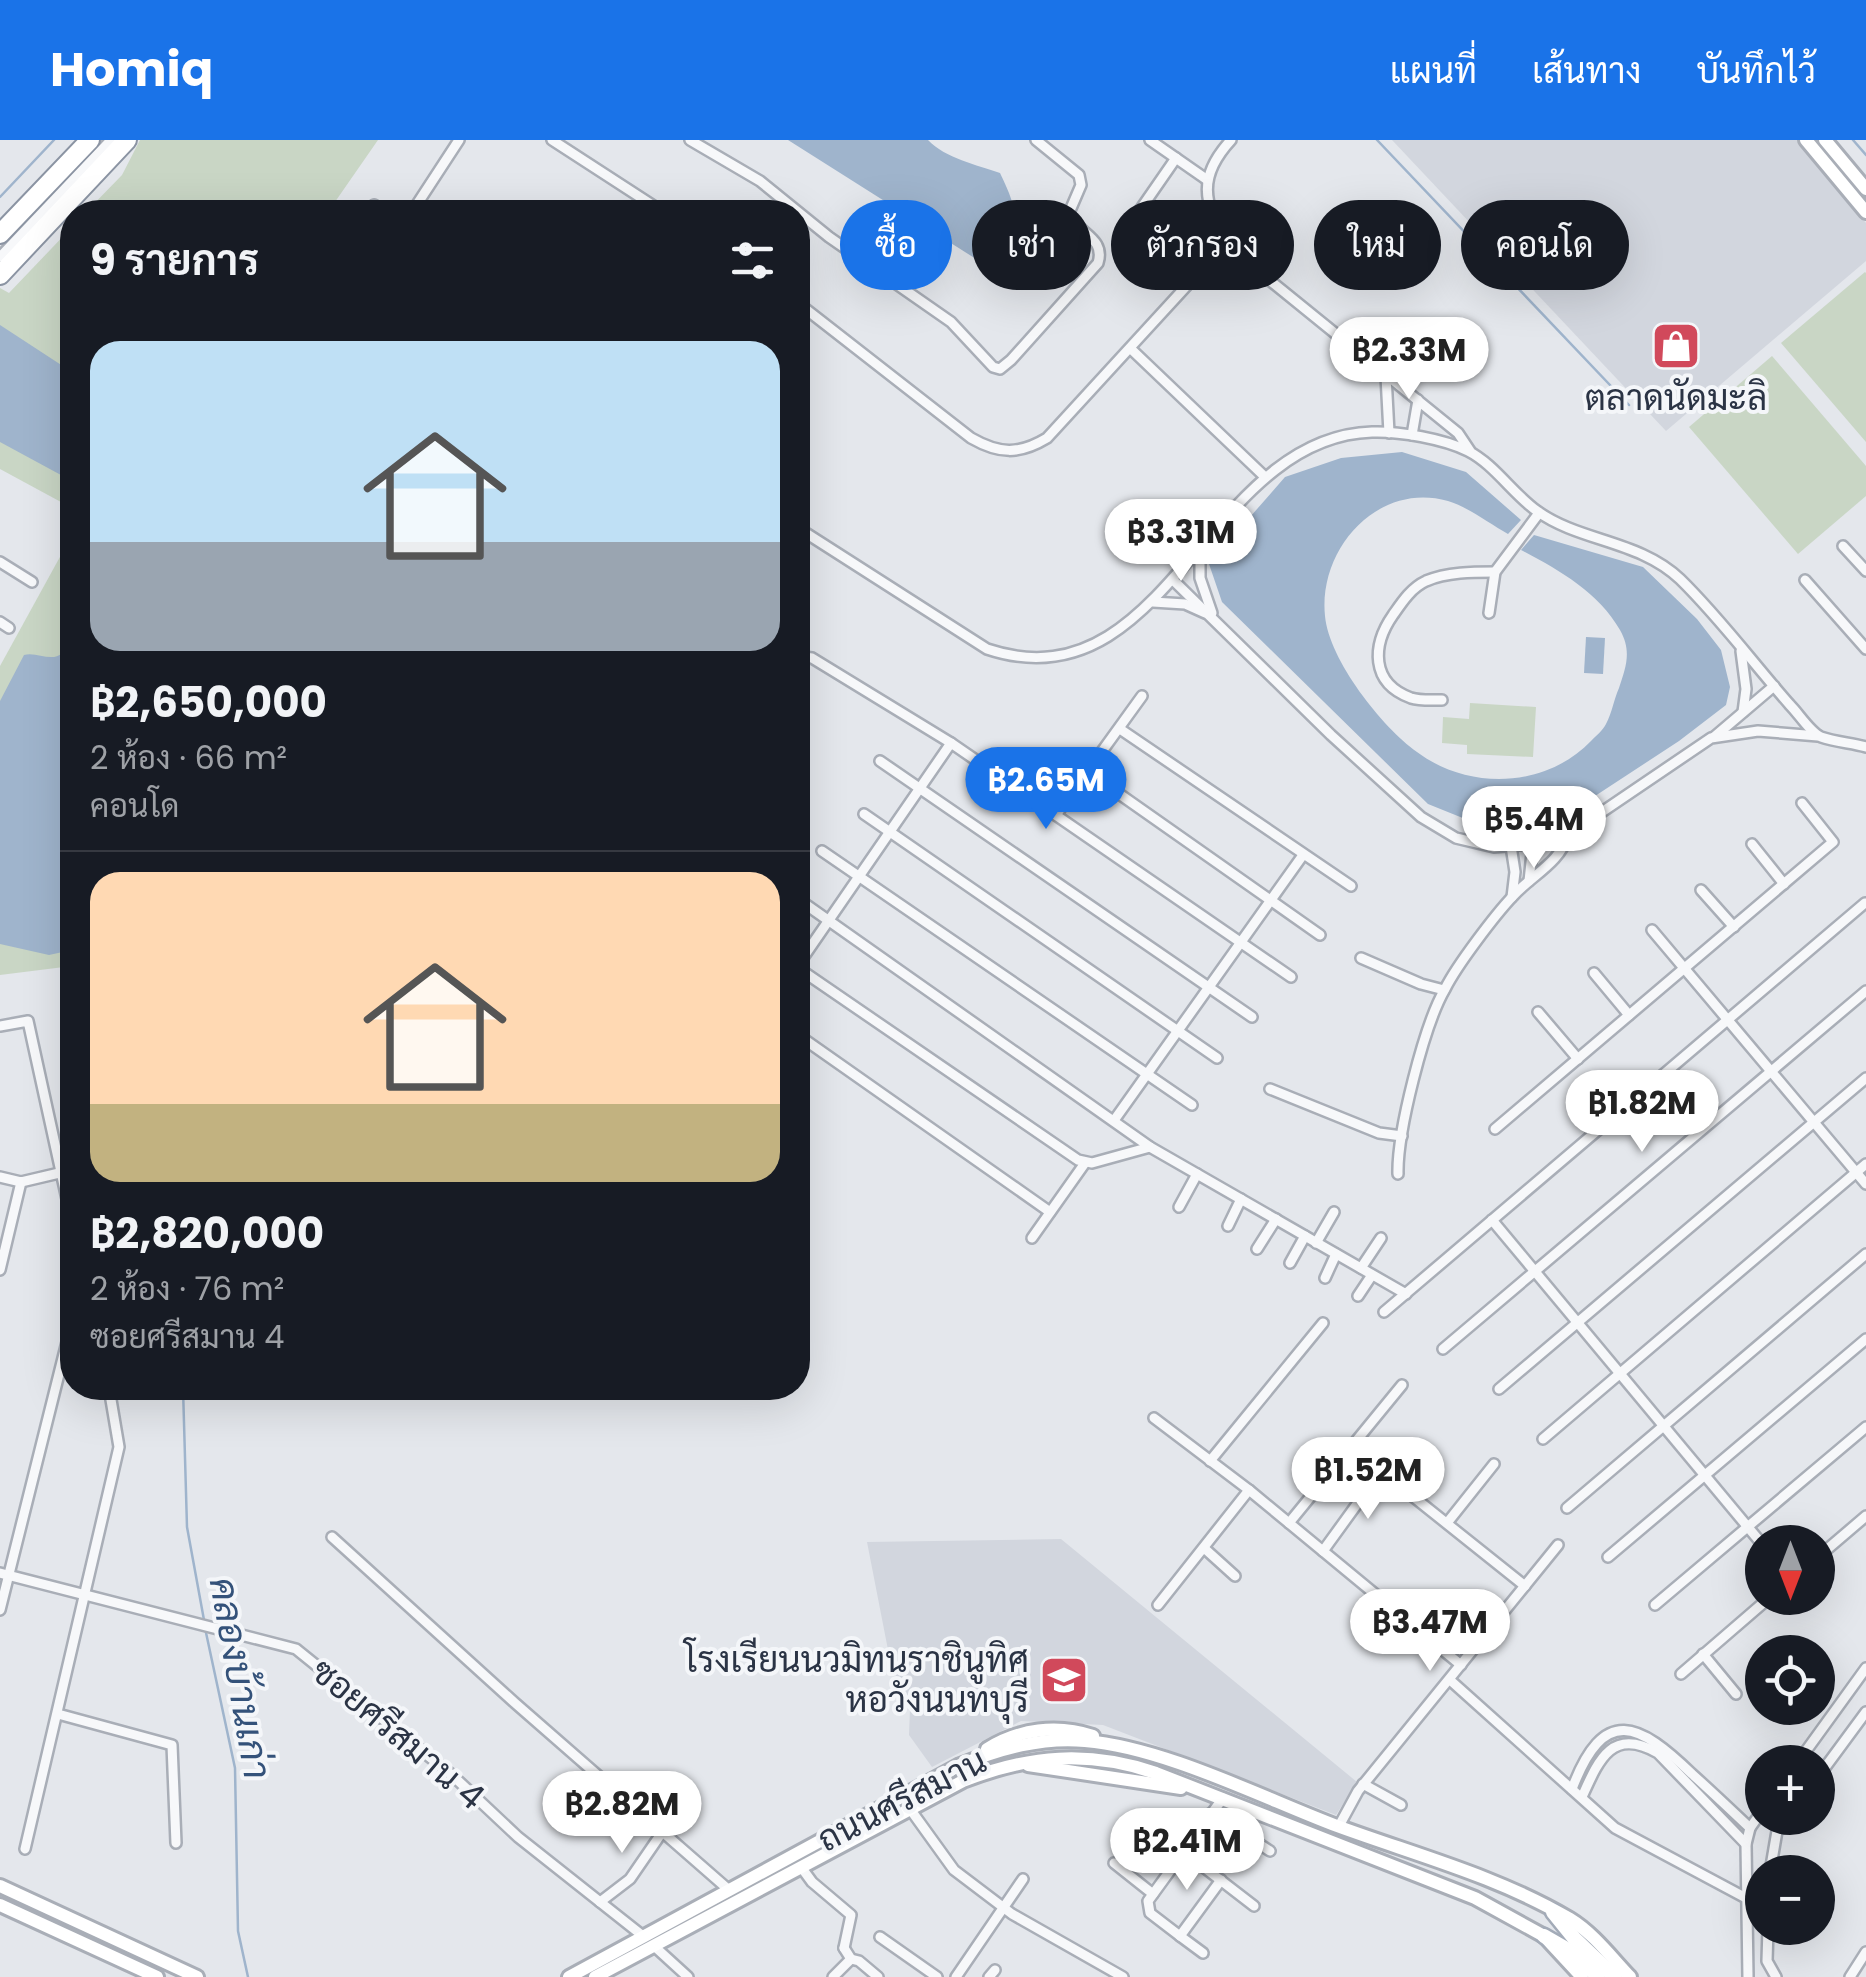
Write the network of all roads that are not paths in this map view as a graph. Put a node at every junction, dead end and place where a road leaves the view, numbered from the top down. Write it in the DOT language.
graph roads {
  1 [pos="90,140"];
  2 [pos="111,140"];
  3 [pos="127,140"];
  4 [pos="459,140"];
  5 [pos="552,140"];
  6 [pos="690,140"];
  7 [pos="1036,140"];
  8 [pos="1150,140"];
  9 [pos="1231,140"];
  10 [pos="1806,140"];
  11 [pos="1825,140"];
  12 [pos="1176,158"];
  13 [pos="1206,180"];
  14 [pos="1866,189"];
  15 [pos="71,200"];
  16 [pos="420,200"];
  17 [pos="644,200"];
  18 [pos="783,200"];
  19 [pos="1146,200"];
  20 [pos="1208,200"];
  21 [pos="60,211"];
  22 [pos="1866,212"];
  23 [pos="810,222"];
  24 [pos="0,234"];
  25 [pos="0,257"];
  26 [pos="0,275"];
  27 [pos="1184,290"];
  28 [pos="1282,290"];
  29 [pos="810,313"];
  30 [pos="1131,349"];
  31 [pos="1385,374"];
  32 [pos="1418,400"];
  33 [pos="1389,432"];
  34 [pos="1412,435"];
  35 [pos="1470,452"];
  36 [pos="1264,476"];
  37 [pos="1539,513"];
  38 [pos="810,536"];
  39 [pos="1843,546"];
  40 [pos="1200,548"];
  41 [pos="0,562"];
  42 [pos="1866,571"];
  43 [pos="1496,572"];
  44 [pos="1174,580"];
  45 [pos="1805,580"];
  46 [pos="32,582"];
  47 [pos="1150,603"];
  48 [pos="1489,613"];
  49 [pos="1214,618"];
  50 [pos="1866,649"];
  51 [pos="1741,650"];
  52 [pos="810,658"];
  53 [pos="1774,686"];
  54 [pos="1142,696"];
  55 [pos="1442,700"];
  56 [pos="1742,712"];
  57 [pos="1120,729"];
  58 [pos="1818,736"];
  59 [pos="1712,738"];
  60 [pos="951,743"];
  61 [pos="1866,746"];
  62 [pos="880,760"];
  63 [pos="1088,772"];
  64 [pos="920,788"];
  65 [pos="1802,803"];
  66 [pos="864,814"];
  67 [pos="1056,815"];
  68 [pos="890,832"];
  69 [pos="1568,835"];
  70 [pos="1533,844"];
  71 [pos="1752,844"];
  72 [pos="1511,846"];
  73 [pos="822,851"];
  74 [pos="1303,854"];
  75 [pos="859,877"];
  76 [pos="1530,881"];
  77 [pos="1784,884"];
  78 [pos="1351,886"];
  79 [pos="1701,890"];
  80 [pos="1512,897"];
  81 [pos="1271,900"];
  82 [pos="1865,903"];
  83 [pos="810,907"];
  84 [pos="829,920"];
  85 [pos="1734,927"];
  86 [pos="1652,930"];
  87 [pos="1320,935"];
  88 [pos="1241,942"];
  89 [pos="810,949"];
  90 [pos="1361,958"];
  91 [pos="1684,969"];
  92 [pos="1594,972"];
  93 [pos="810,975"];
  94 [pos="1292,977"];
  95 [pos="1209,987"];
  96 [pos="1444,990"];
  97 [pos="1866,991"];
  98 [pos="1538,1012"];
  99 [pos="1629,1016"];
  100 [pos="1252,1018"];
  101 [pos="1728,1020"];
  102 [pos="0,1026"];
  103 [pos="1178,1031"];
  104 [pos="810,1044"];
  105 [pos="1217,1058"];
  106 [pos="1578,1059"];
  107 [pos="1771,1072"];
  108 [pos="1147,1074"];
  109 [pos="1866,1078"];
  110 [pos="1270,1089"];
  111 [pos="1192,1105"];
  112 [pos="1115,1119"];
  113 [pos="1814,1122"];
  114 [pos="1495,1130"];
  115 [pos="1402,1136"];
  116 [pos="60,1145"];
  117 [pos="1150,1147"];
  118 [pos="1085,1163"];
  119 [pos="1866,1164"];
  120 [pos="1856,1173"];
  121 [pos="60,1174"];
  122 [pos="1197,1174"];
  123 [pos="1398,1174"];
  124 [pos="0,1177"];
  125 [pos="21,1182"];
  126 [pos="1866,1184"];
  127 [pos="1241,1199"];
  128 [pos="1179,1207"];
  129 [pos="1050,1212"];
  130 [pos="1334,1212"];
  131 [pos="1276,1220"];
  132 [pos="1492,1220"];
  133 [pos="1228,1226"];
  134 [pos="1305,1236"];
  135 [pos="1032,1238"];
  136 [pos="1382,1238"];
  137 [pos="1316,1243"];
  138 [pos="1257,1250"];
  139 [pos="1336,1254"];
  140 [pos="1866,1254"];
  141 [pos="1290,1263"];
  142 [pos="1361,1268"];
  143 [pos="0,1270"];
  144 [pos="1535,1271"];
  145 [pos="1372,1275"];
  146 [pos="1325,1278"];
  147 [pos="1406,1294"];
  148 [pos="1358,1296"];
  149 [pos="1384,1312"];
  150 [pos="1578,1322"];
  151 [pos="1322,1324"];
  152 [pos="1866,1339"];
  153 [pos="1443,1348"];
  154 [pos="60,1366"];
  155 [pos="1620,1374"];
  156 [pos="1402,1385"];
  157 [pos="1499,1389"];
  158 [pos="111,1400"];
  159 [pos="1154,1418"];
  160 [pos="1664,1426"];
  161 [pos="1866,1427"];
  162 [pos="1543,1439"];
  163 [pos="1351,1447"];
  164 [pos="1210,1461"];
  165 [pos="1494,1464"];
  166 [pos="1381,1470"];
  167 [pos="1705,1475"];
  168 [pos="1249,1490"];
  169 [pos="1566,1508"];
  170 [pos="1866,1516"];
  171 [pos="1289,1523"];
  172 [pos="1447,1523"];
  173 [pos="1747,1525"];
  174 [pos="1749,1525"];
  175 [pos="1745,1529"];
  176 [pos="332,1537"];
  177 [pos="1835,1542"];
  178 [pos="1558,1546"];
  179 [pos="1204,1548"];
  180 [pos="1323,1552"];
  181 [pos="1608,1557"];
  182 [pos="4,1574"];
  183 [pos="1235,1576"];
  184 [pos="1525,1586"];
  185 [pos="86,1594"];
  186 [pos="1655,1604"];
  187 [pos="1158,1606"];
  188 [pos="0,1610"];
  189 [pos="1749,1615"];
  190 [pos="1703,1654"];
  191 [pos="1461,1665"];
  192 [pos="1866,1668"];
  193 [pos="1681,1674"];
  194 [pos="1450,1680"];
  195 [pos="1736,1694"];
  196 [pos="1866,1712"];
  197 [pos="58,1714"];
  198 [pos="1810,1745"];
  199 [pos="1835,1754"];
  200 [pos="1669,1758"];
  201 [pos="1363,1784"];
  202 [pos="1572,1788"];
  203 [pos="1582,1797"];
  204 [pos="1224,1798"];
  205 [pos="1402,1805"];
  206 [pos="910,1809"];
  207 [pos="1212,1813"];
  208 [pos="1745,1824"];
  209 [pos="1339,1826"];
  210 [pos="663,1831"];
  211 [pos="1748,1835"];
  212 [pos="176,1842"];
  213 [pos="1746,1844"];
  214 [pos="26,1849"];
  215 [pos="1270,1851"];
  216 [pos="1184,1852"];
  217 [pos="1746,1855"];
  218 [pos="1114,1863"];
  219 [pos="801,1867"];
  220 [pos="1023,1879"];
  221 [pos="1220,1880"];
  222 [pos="0,1886"];
  223 [pos="729,1890"];
  224 [pos="1153,1894"];
  225 [pos="1745,1897"];
  226 [pos="600,1902"];
  227 [pos="0,1905"];
  228 [pos="1254,1906"];
  229 [pos="1004,1908"];
  230 [pos="1553,1912"];
  231 [pos="1180,1936"];
  232 [pos="1544,1936"];
  233 [pos="880,1938"];
  234 [pos="649,1941"];
  235 [pos="1747,1945"];
  236 [pos="1767,1945"];
  237 [pos="1866,1952"];
  238 [pos="1202,1953"];
  239 [pos="855,1960"];
  240 [pos="157,1977"];
  241 [pos="196,1977"];
  242 [pos="569,1977"];
  243 [pos="595,1977"];
  244 [pos="688,1977"];
  245 [pos="833,1977"];
  246 [pos="878,1977"];
  247 [pos="937,1977"];
  248 [pos="956,1977"];
  249 [pos="1123,1977"];
  250 [pos="1582,1977"];
  251 [pos="1598,1977"];
  252 [pos="1615,1977"];
  253 [pos="1630,1977"];
  254 [pos="1748,1977"];
  255 [pos="1776,1977"];
  256 [pos="1850,1977"];
  1 -- 24 [label="highway"];
  2 -- 25 [label="street"];
  3 -- 15 [label="highway"];
  4 -- 16 [label="street"];
  5 -- 17 [label="street"];
  6 -- 18 [label="street"];
  7 -- 23 [label="street"];
  8 -- 12 [label="street"];
  9 -- 13 [label="street"];
  10 -- 22 [label="main road"];
  11 -- 14 [label="main road"];
  12 -- 13 [label="street"];
  12 -- 19 [label="street"];
  13 -- 20 [label="street"];
  21 -- 26 [label="highway"];
  27 -- 30 [label="street"];
  28 -- 31 [label="street"];
  29 -- 30 [label="street"];
  30 -- 36 [label="street"];
  31 -- 32 [label="street"];
  31 -- 33 [label="street"];
  32 -- 34 [label="street"];
  32 -- 35 [label="street"];
  33 -- 34 [label="street"];
  33 -- 36 [label="street"];
  34 -- 35 [label="street"];
  35 -- 37 [label="street"];
  36 -- 40 [label="street"];
  37 -- 43 [label="street"];
  37 -- 51 [label="street"];
  38 -- 47 [label="street"];
  39 -- 42 [label="street"];
  40 -- 44 [label="street"];
  40 -- 49 [label="street"];
  41 -- 46 [label="street"];
  43 -- 48 [label="street"];
  43 -- 55 [label="street"];
  44 -- 47 [label="street"];
  44 -- 49 [label="street"];
  45 -- 50 [label="street"];
  47 -- 49 [label="street"];
  49 -- 72 [label="street"];
  51 -- 53 [label="street"];
  51 -- 56 [label="street"];
  52 -- 60 [label="street"];
  53 -- 56 [label="street"];
  53 -- 58 [label="street"];
  54 -- 57 [label="street"];
  56 -- 59 [label="street"];
  57 -- 63 [label="street"];
  57 -- 74 [label="street"];
  58 -- 59 [label="street"];
  58 -- 61 [label="street"];
  59 -- 69 [label="street"];
  60 -- 64 [label="street"];
  60 -- 67 [label="street"];
  62 -- 64 [label="street"];
  63 -- 67 [label="street"];
  63 -- 81 [label="street"];
  64 -- 68 [label="street"];
  64 -- 95 [label="street"];
  65 -- 77 [label="street"];
  66 -- 68 [label="street"];
  67 -- 88 [label="street"];
  68 -- 75 [label="street"];
  68 -- 103 [label="street"];
  69 -- 70 [label="street"];
  69 -- 76 [label="street"];
  70 -- 72 [label="street"];
  70 -- 76 [label="street"];
  71 -- 77 [label="street"];
  72 -- 80 [label="street"];
  73 -- 75 [label="street"];
  74 -- 78 [label="street"];
  74 -- 81 [label="street"];
  75 -- 84 [label="street"];
  75 -- 108 [label="street"];
  76 -- 80 [label="street"];
  77 -- 85 [label="street"];
  79 -- 85 [label="street"];
  80 -- 96 [label="street"];
  81 -- 87 [label="street"];
  81 -- 88 [label="street"];
  82 -- 101 [label="street"];
  83 -- 84 [label="street"];
  84 -- 89 [label="street"];
  84 -- 112 [label="street"];
  85 -- 91 [label="street"];
  86 -- 91 [label="street"];
  88 -- 94 [label="street"];
  88 -- 95 [label="street"];
  90 -- 96 [label="street"];
  91 -- 99 [label="street"];
  91 -- 101 [label="street"];
  92 -- 99 [label="street"];
  93 -- 118 [label="street"];
  95 -- 100 [label="street"];
  95 -- 103 [label="street"];
  96 -- 115 [label="street"];
  97 -- 107 [label="street"];
  98 -- 106 [label="street"];
  99 -- 106 [label="street"];
  101 -- 107 [label="street"];
  101 -- 132 [label="street"];
  102 -- 116 [label="street"];
  103 -- 105 [label="street"];
  103 -- 108 [label="street"];
  104 -- 129 [label="street"];
  106 -- 114 [label="street"];
  107 -- 113 [label="street"];
  107 -- 144 [label="street"];
  108 -- 111 [label="street"];
  108 -- 112 [label="street"];
  109 -- 113 [label="street"];
  110 -- 115 [label="street"];
  112 -- 117 [label="street"];
  113 -- 120 [label="street"];
  113 -- 150 [label="street"];
  115 -- 123 [label="street"];
  117 -- 118 [label="street"];
  117 -- 122 [label="street"];
  118 -- 129 [label="street"];
  119 -- 120 [label="street"];
  120 -- 126 [label="street"];
  120 -- 155 [label="street"];
  121 -- 125 [label="street"];
  122 -- 127 [label="street"];
  122 -- 128 [label="street"];
  124 -- 125 [label="street"];
  125 -- 143 [label="street"];
  127 -- 131 [label="street"];
  127 -- 133 [label="street"];
  129 -- 135 [label="street"];
  130 -- 137 [label="street"];
  131 -- 134 [label="street"];
  131 -- 138 [label="street"];
  132 -- 144 [label="street"];
  132 -- 147 [label="street"];
  134 -- 137 [label="street"];
  134 -- 141 [label="street"];
  136 -- 142 [label="street"];
  137 -- 139 [label="street"];
  139 -- 142 [label="street"];
  139 -- 146 [label="street"];
  140 -- 160 [label="street"];
  142 -- 145 [label="street"];
  144 -- 150 [label="street"];
  144 -- 153 [label="street"];
  145 -- 147 [label="street"];
  145 -- 148 [label="street"];
  147 -- 149 [label="street"];
  150 -- 155 [label="street"];
  150 -- 157 [label="street"];
  151 -- 164 [label="street"];
  152 -- 167 [label="street"];
  154 -- 182 [label="street"];
  155 -- 160 [label="street"];
  155 -- 162 [label="street"];
  156 -- 163 [label="street"];
  158 -- 185 [label="street"];
  159 -- 164 [label="street"];
  160 -- 167 [label="street"];
  160 -- 169 [label="street"];
  161 -- 174 [label="street"];
  163 -- 166 [label="street"];
  163 -- 171 [label="street"];
  164 -- 168 [label="street"];
  165 -- 172 [label="street"];
  166 -- 172 [label="street"];
  166 -- 180 [label="street"];
  167 -- 173 [label="street"];
  167 -- 181 [label="street"];
  168 -- 171 [label="street"];
  168 -- 179 [label="street"];
  170 -- 177 [label="street"];
  171 -- 180 [label="street"];
  172 -- 184 [label="street"];
  175 -- 186 [label="street"];
  176 -- 210 [label="street"];
  178 -- 184 [label="street"];
  179 -- 183 [label="street"];
  179 -- 187 [label="street"];
  180 -- 191 [label="street"];
  182 -- 185 [label="street, ซอยศรีสมาน 4"];
  182 -- 188 [label="street"];
  184 -- 191 [label="street"];
  185 -- 197 [label="street"];
  185 -- 226 [label="street, ซอยศรีสมาน 4"];
  189 -- 190 [label="street"];
  190 -- 193 [label="street"];
  190 -- 195 [label="street"];
  191 -- 194 [label="street"];
  192 -- 198 [label="street"];
  194 -- 201 [label="street"];
  194 -- 202 [label="street"];
  196 -- 199 [label="street"];
  197 -- 212 [label="street"];
  197 -- 214 [label="street"];
  200 -- 202 [label="street"];
  200 -- 203 [label="street"];
  200 -- 208 [label="street"];
  200 -- 213 [label="street"];
  201 -- 205 [label="street"];
  201 -- 209 [label="street"];
  202 -- 203 [label="street"];
  203 -- 225 [label="street"];
  204 -- 206 [label="main road, ถนนศรีสมาน"];
  204 -- 207 [label="street"];
  204 -- 232 [label="main road"];
  206 -- 219 [label="main road, ถนนศรีสมาน"];
  206 -- 229 [label="street"];
  207 -- 215 [label="street"];
  207 -- 216 [label="street"];
  209 -- 223 [label="main road, ถนนศรีสมาน"];
  209 -- 230 [label="main road"];
  210 -- 223 [label="street"];
  210 -- 226 [label="street"];
  211 -- 213 [label="street"];
  213 -- 217 [label="street"];
  216 -- 221 [label="street"];
  216 -- 224 [label="street"];
  218 -- 224 [label="street"];
  219 -- 234 [label="main road, ถนนศรีสมาน"];
  219 -- 239 [label="street"];
  220 -- 229 [label="street"];
  221 -- 228 [label="street"];
  221 -- 231 [label="street"];
  222 -- 241 [label="main road"];
  223 -- 234 [label="main road, ถนนศรีสมาน"];
  224 -- 231 [label="street"];
  226 -- 234 [label="street, ซอยศรีสมาน 4"];
  227 -- 240 [label="main road"];
  229 -- 248 [label="street"];
  229 -- 249 [label="street"];
  230 -- 252 [label="main road"];
  230 -- 253 [label="main road"];
  231 -- 238 [label="street"];
  232 -- 250 [label="main road"];
  232 -- 251 [label="main road"];
  233 -- 247 [label="street"];
  234 -- 242 [label="main road, ถนนศรีสมาน"];
  234 -- 243 [label="main road, ถนนศรีสมาน"];
  234 -- 244 [label="street, ซอยศรีสมาน 4"];
  235 -- 254 [label="street"];
  236 -- 255 [label="street"];
  237 -- 256 [label="street"];
  239 -- 245 [label="street"];
  239 -- 246 [label="street"];
}
